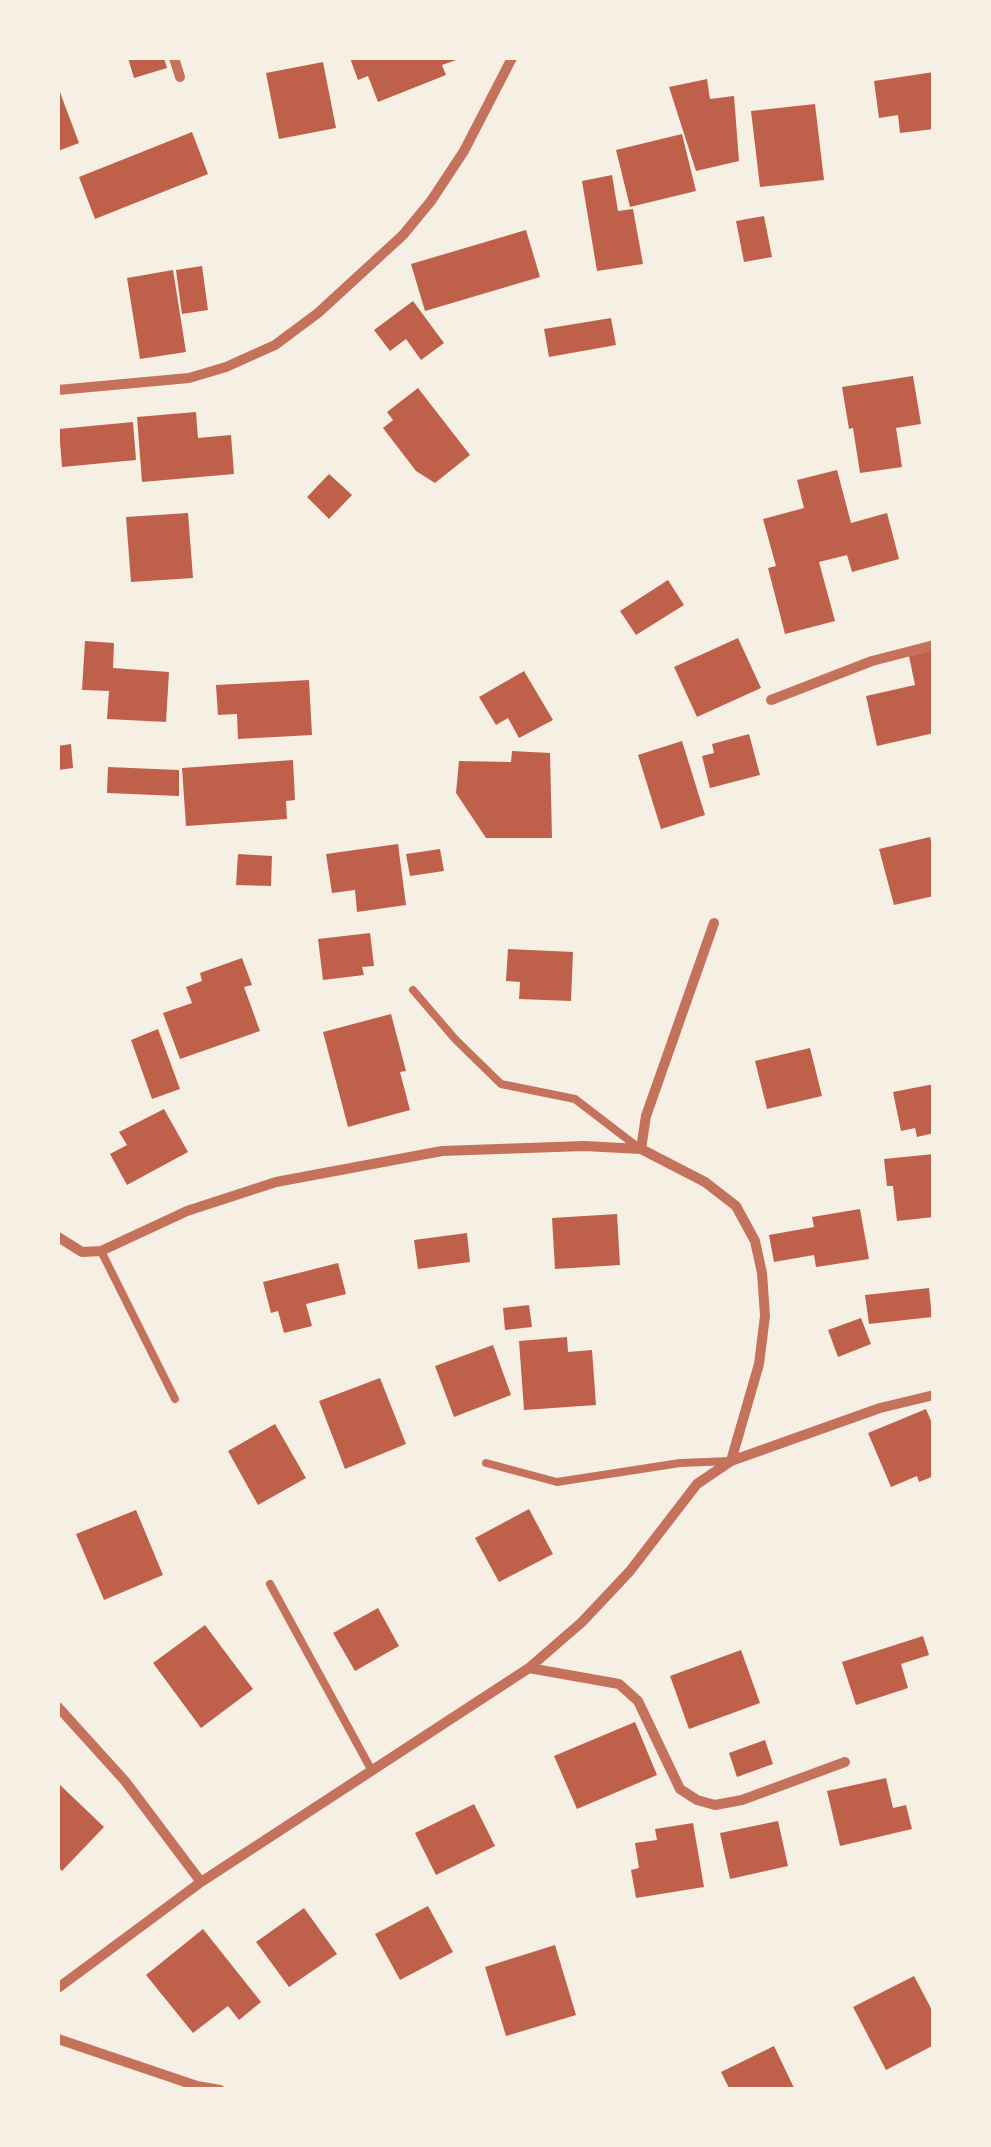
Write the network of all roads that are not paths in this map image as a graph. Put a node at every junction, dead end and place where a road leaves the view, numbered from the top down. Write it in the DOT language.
graph roads {
  1 [pos="174,58"];
  2 [pos="512,58"];
  3 [pos="180,77"];
  4 [pos="58,390"];
  5 [pos="934,646"];
  6 [pos="771,700"];
  7 [pos="714,923"];
  8 [pos="413,990"];
  9 [pos="641,1149"];
  10 [pos="58,1237"];
  11 [pos="101,1250"];
  12 [pos="934,1396"];
  13 [pos="175,1399"];
  14 [pos="731,1460"];
  15 [pos="486,1463"];
  16 [pos="270,1584"];
  17 [pos="529,1668"];
  18 [pos="58,1707"];
  19 [pos="845,1762"];
  20 [pos="372,1771"];
  21 [pos="201,1882"];
  22 [pos="58,1988"];
  23 [pos="58,2038"];
  24 [pos="220,2090"];
  1 -- 3 [label="street"];
  2 -- 4 [label="street"];
  5 -- 6 [label="street"];
  7 -- 9 [label="street"];
  8 -- 9 [label="lane"];
  9 -- 11 [label="street"];
  9 -- 14 [label="street"];
  10 -- 11 [label="street"];
  11 -- 13 [label="lane"];
  12 -- 14 [label="street"];
  14 -- 15 [label="lane"];
  14 -- 17 [label="street"];
  16 -- 20 [label="lane"];
  17 -- 19 [label="street"];
  17 -- 20 [label="street"];
  18 -- 21 [label="street"];
  20 -- 21 [label="street"];
  21 -- 22 [label="street"];
  23 -- 24 [label="street"];
}
